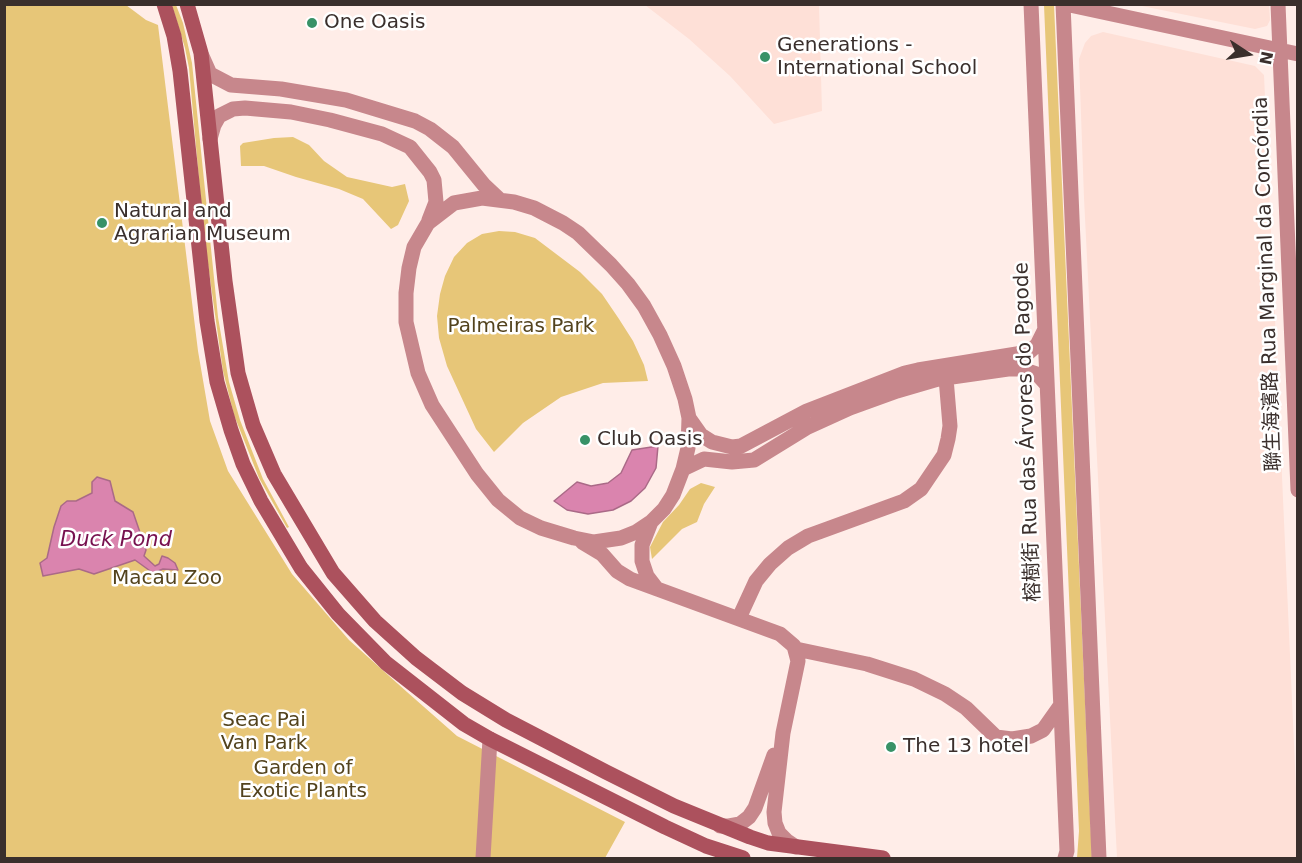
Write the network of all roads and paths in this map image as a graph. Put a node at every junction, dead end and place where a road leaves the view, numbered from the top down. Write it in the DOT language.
graph roads {
  1 [pos="164,4"];
  2 [pos="187,4"];
  3 [pos="1031,4"];
  4 [pos="1064,4"];
  5 [pos="1278,4"];
  6 [pos="1280,50"];
  7 [pos="201,53"];
  8 [pos="1298,54"];
  9 [pos="210,139"];
  10 [pos="500,200"];
  11 [pos="428,223"];
  12 [pos="1045,328"];
  13 [pos="946,378"];
  14 [pos="1047,385"];
  15 [pos="689,418"];
  16 [pos="683,469"];
  17 [pos="1298,490"];
  18 [pos="651,522"];
  19 [pos="574,538"];
  20 [pos="657,589"];
  21 [pos="739,618"];
  22 [pos="796,649"];
  23 [pos="1060,706"];
  24 [pos="783,733"];
  25 [pos="490,739"];
  26 [pos="718,826"];
  27 [pos="796,847"];
  28 [pos="844,856"];
  29 [pos="483,858"];
  30 [pos="743,858"];
  31 [pos="883,858"];
  32 [pos="1065,858"];
  33 [pos="1100,858"];
  1 -- 25 [label="main road"];
  2 -- 7 [label="main road"];
  3 -- 12 [label="street, 榕樹街 Rua das Árvores do Pagode"];
  4 -- 6 [label="street"];
  4 -- 33 [label="street"];
  5 -- 6 [label="street, 聯生海濱路 Rua Marginal da Concórdia"];
  6 -- 8 [label="street"];
  6 -- 17 [label="street, 聯生海濱路 Rua Marginal da Concórdia"];
  7 -- 9 [label="main road"];
  7 -- 10 [label="street"];
  9 -- 11 [label="street"];
  9 -- 26 [label="main road"];
  10 -- 11 [label="street"];
  10 -- 15 [label="street"];
  11 -- 19 [label="street"];
  12 -- 14 [label="street, 榕樹街 Rua das Árvores do Pagode"];
  12 -- 15 [label="street"];
  13 -- 14 [label="street"];
  13 -- 16 [label="street"];
  13 -- 21 [label="street"];
  14 -- 23 [label="street, 榕樹街 Rua das Árvores do Pagode"];
  15 -- 16 [label="street"];
  16 -- 18 [label="street"];
  18 -- 19 [label="street"];
  18 -- 20 [label="street"];
  19 -- 20 [label="street"];
  20 -- 21 [label="street"];
  21 -- 22 [label="street"];
  22 -- 23 [label="street"];
  22 -- 24 [label="street"];
  23 -- 32 [label="street, 榕樹街 Rua das Árvores do Pagode"];
  24 -- 26 [label="street"];
  24 -- 27 [label="street"];
  25 -- 29 [label="street"];
  25 -- 30 [label="main road"];
  26 -- 27 [label="main road"];
  27 -- 28 [label="main road"];
  28 -- 31 [label="main road"];
}
